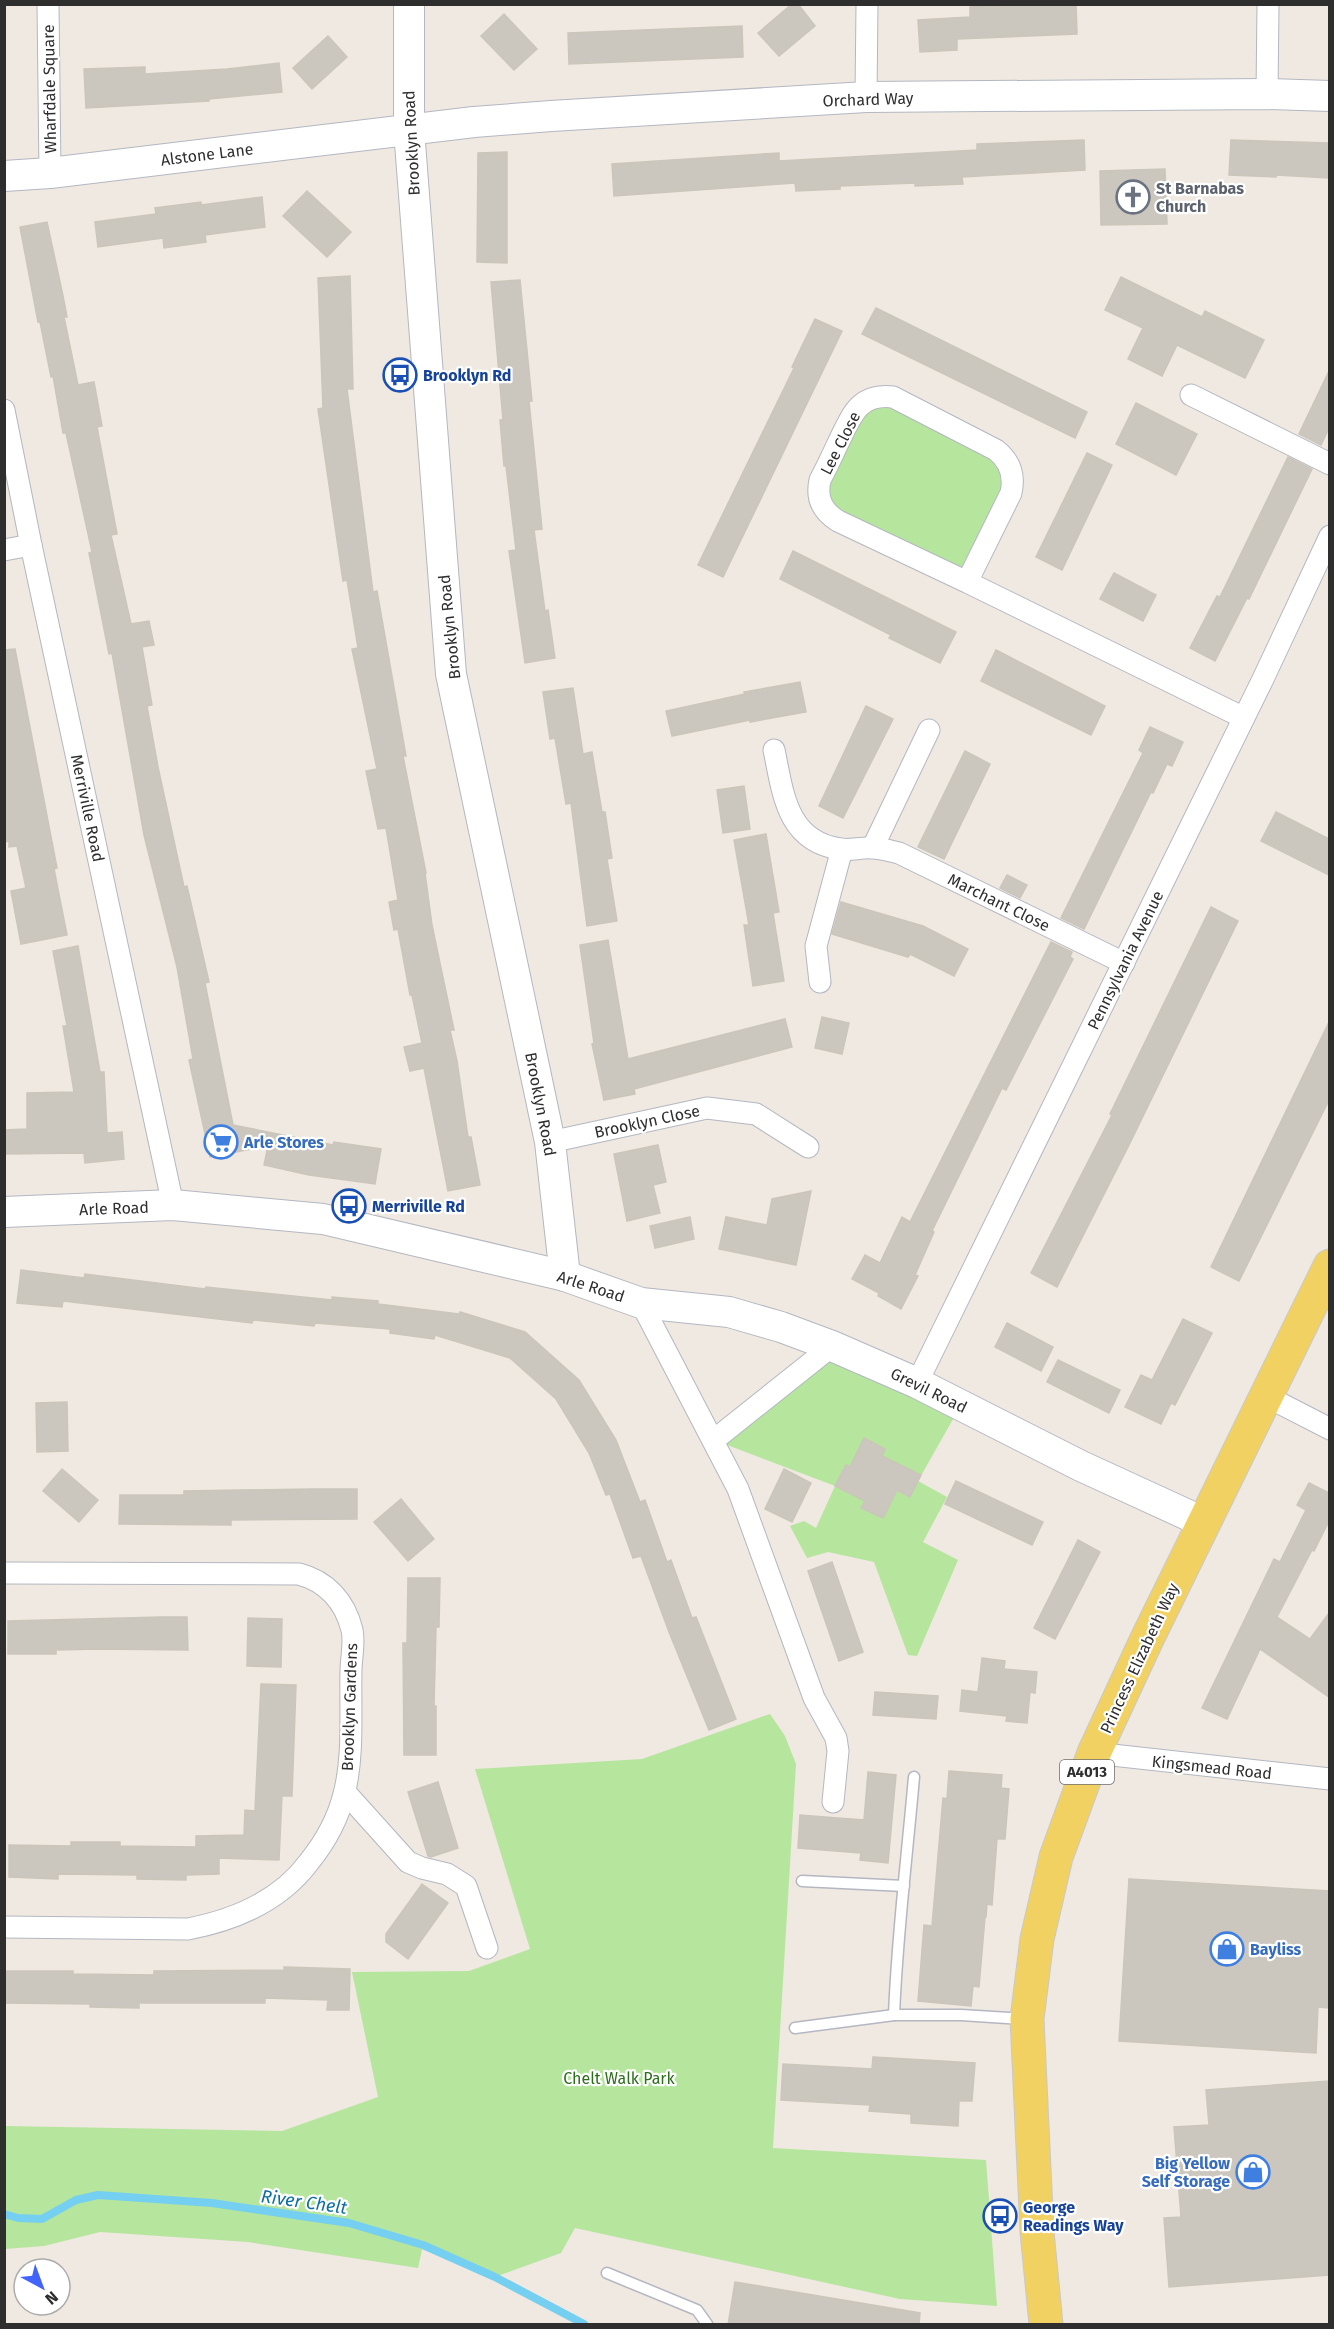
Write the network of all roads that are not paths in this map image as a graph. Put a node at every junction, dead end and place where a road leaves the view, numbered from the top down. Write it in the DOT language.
graph roads {
  1 [pos="48,4"];
  2 [pos="409,4"];
  3 [pos="867,4"];
  4 [pos="1268,4"];
  5 [pos="1267,94"];
  6 [pos="1329,96"];
  7 [pos="866,97"];
  8 [pos="409,130"];
  9 [pos="50,173"];
  10 [pos="4,176"];
  11 [pos="1191,395"];
  12 [pos="4,410"];
  13 [pos="1329,464"];
  14 [pos="1329,536"];
  15 [pos="31,545"];
  16 [pos="4,550"];
  17 [pos="968,582"];
  18 [pos="1242,717"];
  19 [pos="929,730"];
  20 [pos="774,750"];
  21 [pos="873,848"];
  22 [pos="842,849"];
  23 [pos="1124,963"];
  24 [pos="820,982"];
  25 [pos="550,1142"];
  26 [pos="808,1147"];
  27 [pos="173,1205"];
  28 [pos="4,1212"];
  29 [pos="1329,1266"];
  30 [pos="565,1276"];
  31 [pos="641,1303"];
  32 [pos="832,1346"];
  33 [pos="917,1383"];
  34 [pos="1266,1396"];
  35 [pos="1329,1429"];
  36 [pos="714,1440"];
  37 [pos="1203,1522"];
  38 [pos="4,1573"];
  39 [pos="1094,1753"];
  40 [pos="914,1777"];
  41 [pos="1329,1779"];
  42 [pos="345,1792"];
  43 [pos="833,1802"];
  44 [pos="802,1881"];
  45 [pos="904,1886"];
  46 [pos="4,1927"];
  47 [pos="487,1948"];
  48 [pos="894,2015"];
  49 [pos="1027,2019"];
  50 [pos="795,2028"];
  51 [pos="607,2273"];
  52 [pos="707,2325"];
  53 [pos="1046,2325"];
  1 -- 9 [label="street, Wharfdale Square"];
  2 -- 8 [label="street, Brooklyn Road"];
  3 -- 7 [label="street"];
  4 -- 5 [label="street"];
  5 -- 6 [label="street, Orchard Way"];
  5 -- 7 [label="street, Orchard Way"];
  7 -- 8 [label="street, Orchard Way"];
  8 -- 9 [label="street, Alstone Lane"];
  8 -- 25 [label="street, Brooklyn Road"];
  9 -- 10 [label="street, Alstone Lane"];
  11 -- 13 [label="street"];
  12 -- 15 [label="street, Merriville Road"];
  14 -- 18 [label="street, Pennsylvania Avenue"];
  15 -- 16 [label="street"];
  15 -- 27 [label="street, Merriville Road"];
  17 -- 17 [label="street, Lee Close"];
  17 -- 18 [label="street, Lee Close"];
  18 -- 23 [label="street, Pennsylvania Avenue"];
  19 -- 21 [label="street"];
  20 -- 22 [label="street, Marchant Close"];
  21 -- 22 [label="street, Marchant Close"];
  21 -- 23 [label="street, Marchant Close"];
  22 -- 24 [label="street"];
  23 -- 33 [label="street, Pennsylvania Avenue"];
  25 -- 26 [label="street, Brooklyn Close"];
  25 -- 30 [label="street, Brooklyn Road"];
  27 -- 28 [label="street, Arle Road"];
  27 -- 30 [label="street, Arle Road"];
  29 -- 34 [label="main road, Princess Elizabeth Way / A4013"];
  30 -- 31 [label="street, Arle Road"];
  31 -- 32 [label="street, Grevil Road"];
  31 -- 36 [label="street, Arle Road"];
  32 -- 33 [label="street, Grevil Road"];
  32 -- 36 [label="street"];
  33 -- 37 [label="street, Grevil Road"];
  34 -- 35 [label="street"];
  34 -- 37 [label="main road, Princess Elizabeth Way / A4013"];
  36 -- 43 [label="street, Arle Road"];
  37 -- 39 [label="main road, Princess Elizabeth Way / A4013"];
  38 -- 42 [label="street, Brooklyn Gardens"];
  39 -- 41 [label="street, Kingsmead Road"];
  39 -- 49 [label="main road, Princess Elizabeth Way / A4013"];
  40 -- 45 [label="lane"];
  42 -- 46 [label="street, Brooklyn Gardens"];
  42 -- 47 [label="street"];
  44 -- 45 [label="lane"];
  45 -- 48 [label="lane"];
  48 -- 49 [label="lane"];
  48 -- 50 [label="lane"];
  49 -- 53 [label="main road, Princess Elizabeth Way / A4013"];
  51 -- 52 [label="lane"];
}
